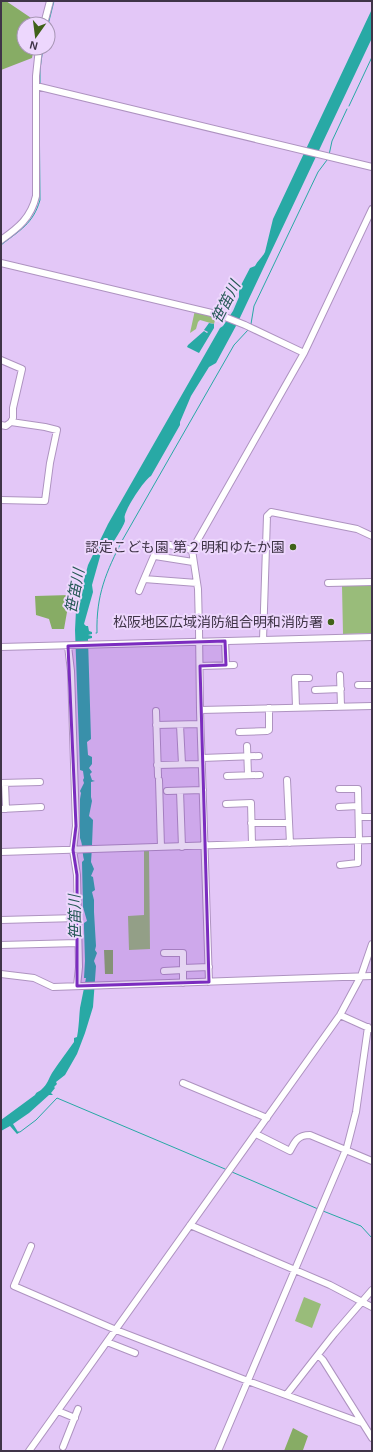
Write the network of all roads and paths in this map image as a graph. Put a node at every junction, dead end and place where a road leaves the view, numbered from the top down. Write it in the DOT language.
graph roads {
  1 [pos="50,1"];
  2 [pos="46,16"];
  3 [pos="38,56"];
  4 [pos="38,87"];
  5 [pos="372,167"];
  6 [pos="372,209"];
  7 [pos="1,240"];
  8 [pos="1,263"];
  9 [pos="304,353"];
  10 [pos="1,360"];
  11 [pos="11,422"];
  12 [pos="1,425"];
  13 [pos="1,500"];
  14 [pos="372,536"];
  15 [pos="192,550"];
  16 [pos="155,556"];
  17 [pos="193,562"];
  18 [pos="144,579"];
  19 [pos="372,582"];
  20 [pos="197,583"];
  21 [pos="328,583"];
  22 [pos="139,591"];
  23 [pos="372,637"];
  24 [pos="263,640"];
  25 [pos="225,641"];
  26 [pos="199,642"];
  27 [pos="68,646"];
  28 [pos="1,648"];
  29 [pos="226,665"];
  30 [pos="234,665"];
  31 [pos="200,666"];
  32 [pos="340,675"];
  33 [pos="309,678"];
  34 [pos="358,685"];
  35 [pos="372,685"];
  36 [pos="340,689"];
  37 [pos="315,690"];
  38 [pos="341,706"];
  39 [pos="372,706"];
  40 [pos="296,707"];
  41 [pos="269,708"];
  42 [pos="200,710"];
  43 [pos="156,711"];
  44 [pos="180,724"];
  45 [pos="200,724"];
  46 [pos="156,726"];
  47 [pos="239,732"];
  48 [pos="247,746"];
  49 [pos="248,756"];
  50 [pos="259,756"];
  51 [pos="202,761"];
  52 [pos="182,764"];
  53 [pos="157,765"];
  54 [pos="248,775"];
  55 [pos="260,775"];
  56 [pos="227,776"];
  57 [pos="287,780"];
  58 [pos="40,782"];
  59 [pos="3,783"];
  60 [pos="203,790"];
  61 [pos="339,790"];
  62 [pos="167,791"];
  63 [pos="180,791"];
  64 [pos="226,804"];
  65 [pos="41,806"];
  66 [pos="358,806"];
  67 [pos="339,807"];
  68 [pos="3,809"];
  69 [pos="362,817"];
  70 [pos="372,817"];
  71 [pos="251,823"];
  72 [pos="289,823"];
  73 [pos="372,840"];
  74 [pos="359,841"];
  75 [pos="290,843"];
  76 [pos="252,844"];
  77 [pos="205,846"];
  78 [pos="161,847"];
  79 [pos="182,847"];
  80 [pos="74,850"];
  81 [pos="1,852"];
  82 [pos="340,865"];
  83 [pos="78,918"];
  84 [pos="1,920"];
  85 [pos="78,943"];
  86 [pos="372,944"];
  87 [pos="1,945"];
  88 [pos="164,953"];
  89 [pos="209,967"];
  90 [pos="183,969"];
  91 [pos="164,970"];
  92 [pos="1,974"];
  93 [pos="361,976"];
  94 [pos="372,976"];
  95 [pos="209,982"];
  96 [pos="183,983"];
  97 [pos="77,986"];
  98 [pos="340,1015"];
  99 [pos="370,1028"];
  100 [pos="183,1083"];
  101 [pos="267,1118"];
  102 [pos="256,1134"];
  103 [pos="345,1150"];
  104 [pos="372,1161"];
  105 [pos="190,1225"];
  106 [pos="31,1246"];
  107 [pos="295,1269"];
  108 [pos="372,1290"];
  109 [pos="362,1302"];
  110 [pos="372,1307"];
  111 [pos="116,1330"];
  112 [pos="107,1342"];
  113 [pos="135,1353"];
  114 [pos="318,1355"];
  115 [pos="248,1381"];
  116 [pos="287,1394"];
  117 [pos="78,1409"];
  118 [pos="58,1411"];
  119 [pos="75,1418"];
  120 [pos="362,1423"];
  121 [pos="371,1435"];
  122 [pos="63,1447"];
  123 [pos="29,1451"];
  124 [pos="218,1451"];
  1 -- 2 [label="street"];
  3 -- 4 [label="street"];
  4 -- 5 [label="street"];
  4 -- 7 [label="street"];
  6 -- 9 [label="street"];
  8 -- 9 [label="street"];
  9 -- 15 [label="street"];
  10 -- 11 [label="street"];
  11 -- 12 [label="street"];
  11 -- 13 [label="street"];
  14 -- 24 [label="street"];
  15 -- 16 [label="street"];
  15 -- 17 [label="street"];
  16 -- 17 [label="street"];
  16 -- 18 [label="street"];
  17 -- 20 [label="street"];
  18 -- 20 [label="street"];
  18 -- 22 [label="street"];
  19 -- 21 [label="street"];
  20 -- 26 [label="street"];
  23 -- 24 [label="street"];
  24 -- 25 [label="street"];
  25 -- 26 [label="street"];
  25 -- 29 [label="street"];
  26 -- 27 [label="street"];
  26 -- 31 [label="street"];
  27 -- 28 [label="street"];
  27 -- 80 [label="street"];
  29 -- 30 [label="street"];
  29 -- 31 [label="street"];
  31 -- 42 [label="street"];
  32 -- 36 [label="street"];
  33 -- 40 [label="street"];
  34 -- 35 [label="street"];
  36 -- 37 [label="street"];
  36 -- 38 [label="street"];
  38 -- 39 [label="street"];
  38 -- 40 [label="street"];
  40 -- 41 [label="street"];
  41 -- 42 [label="street"];
  41 -- 47 [label="street"];
  42 -- 45 [label="street"];
  43 -- 46 [label="street"];
  44 -- 45 [label="street"];
  44 -- 46 [label="street"];
  44 -- 52 [label="street"];
  45 -- 51 [label="street"];
  46 -- 53 [label="street"];
  48 -- 49 [label="street"];
  49 -- 50 [label="street"];
  49 -- 51 [label="street"];
  49 -- 54 [label="street"];
  51 -- 52 [label="street"];
  51 -- 60 [label="street"];
  52 -- 53 [label="street"];
  53 -- 78 [label="street"];
  54 -- 55 [label="street"];
  54 -- 56 [label="street"];
  57 -- 72 [label="street"];
  58 -- 59 [label="street"];
  59 -- 68 [label="street"];
  60 -- 63 [label="street"];
  60 -- 77 [label="street"];
  61 -- 66 [label="street"];
  62 -- 63 [label="street"];
  63 -- 79 [label="street"];
  64 -- 71 [label="street"];
  65 -- 68 [label="street"];
  66 -- 67 [label="street"];
  66 -- 74 [label="street"];
  69 -- 70 [label="street"];
  71 -- 72 [label="street"];
  71 -- 76 [label="street"];
  72 -- 75 [label="street"];
  73 -- 74 [label="street"];
  74 -- 75 [label="street"];
  74 -- 82 [label="street"];
  75 -- 76 [label="street"];
  76 -- 77 [label="street"];
  77 -- 79 [label="street"];
  77 -- 89 [label="street"];
  78 -- 79 [label="street"];
  78 -- 80 [label="street"];
  80 -- 81 [label="street"];
  80 -- 83 [label="street"];
  83 -- 84 [label="street"];
  83 -- 85 [label="street"];
  85 -- 87 [label="street"];
  85 -- 97 [label="street"];
  86 -- 93 [label="street"];
  88 -- 90 [label="street"];
  89 -- 90 [label="street"];
  89 -- 95 [label="street"];
  90 -- 91 [label="street"];
  90 -- 96 [label="street"];
  92 -- 97 [label="street"];
  93 -- 94 [label="street"];
  93 -- 95 [label="street"];
  93 -- 98 [label="street"];
  95 -- 96 [label="street"];
  96 -- 97 [label="street"];
  98 -- 99 [label="street"];
  98 -- 101 [label="street"];
  99 -- 103 [label="street"];
  100 -- 101 [label="street"];
  101 -- 102 [label="street"];
  102 -- 103 [label="street"];
  102 -- 105 [label="street"];
  103 -- 104 [label="street"];
  103 -- 107 [label="street"];
  105 -- 107 [label="street"];
  105 -- 111 [label="street"];
  106 -- 111 [label="street"];
  107 -- 109 [label="street"];
  107 -- 115 [label="street"];
  108 -- 109 [label="street"];
  109 -- 110 [label="street"];
  109 -- 114 [label="street"];
  111 -- 112 [label="street"];
  111 -- 115 [label="street"];
  112 -- 113 [label="street"];
  112 -- 118 [label="street"];
  114 -- 116 [label="street"];
  114 -- 120 [label="street"];
  115 -- 116 [label="street"];
  115 -- 124 [label="street"];
  116 -- 120 [label="street"];
  117 -- 119 [label="street"];
  118 -- 119 [label="street"];
  118 -- 123 [label="street"];
  119 -- 122 [label="street"];
  120 -- 121 [label="street"];
}
